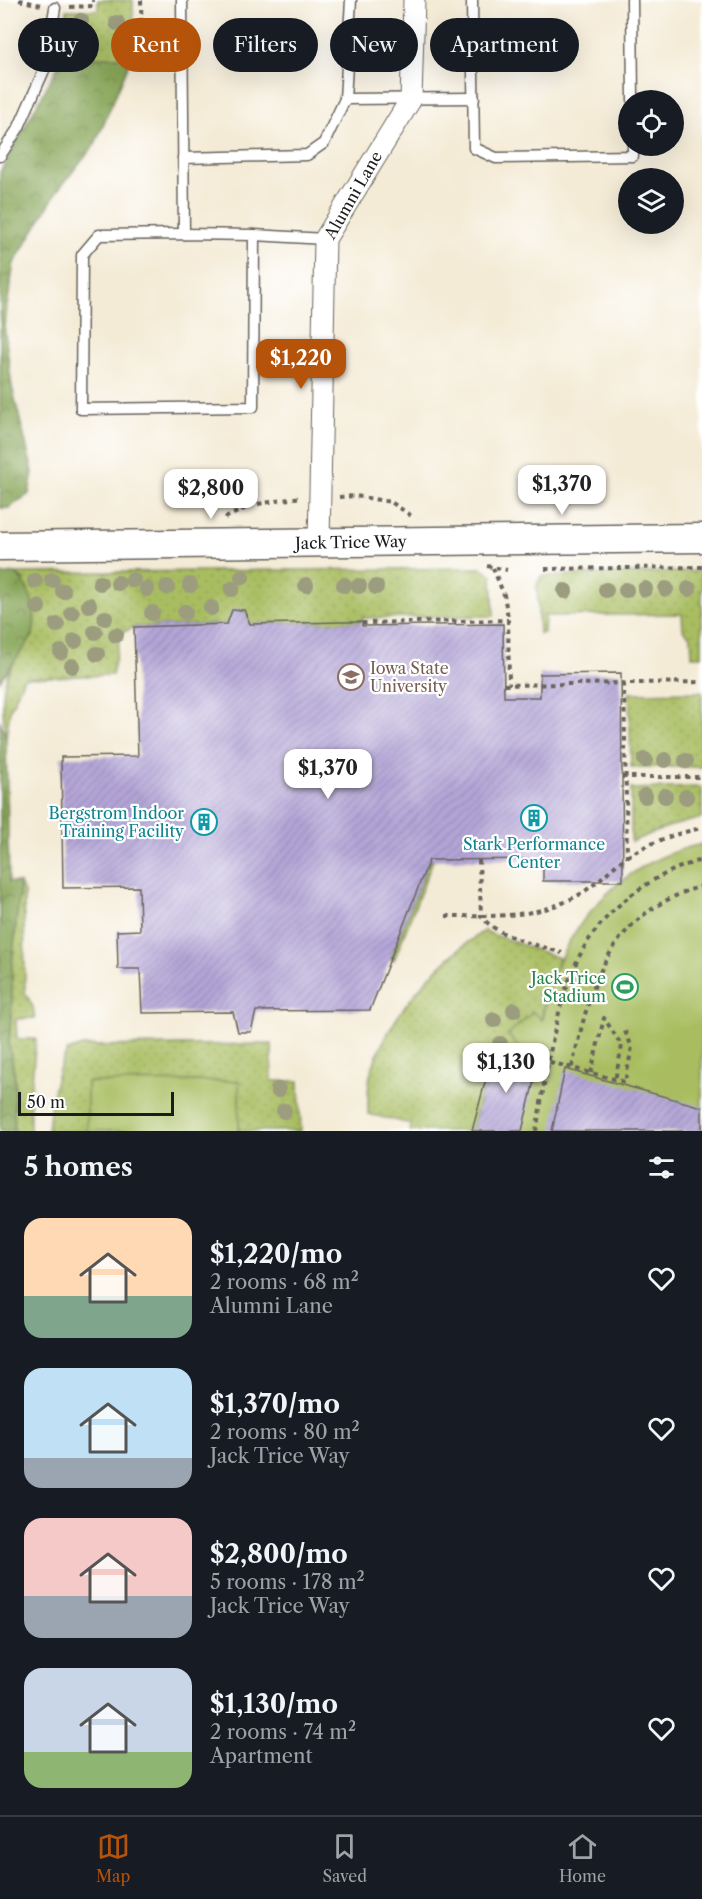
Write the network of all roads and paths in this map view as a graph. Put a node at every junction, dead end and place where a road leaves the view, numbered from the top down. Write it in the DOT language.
graph roads {
  1 [pos="19,0"];
  2 [pos="93,0"];
  3 [pos="141,0"];
  4 [pos="182,0"];
  5 [pos="351,0"];
  6 [pos="414,0"];
  7 [pos="472,0"];
  8 [pos="632,0"];
  9 [pos="54,8"];
  10 [pos="141,18"];
  11 [pos="633,90"];
  12 [pos="474,98"];
  13 [pos="345,99"];
  14 [pos="411,99"];
  15 [pos="0,156"];
  16 [pos="633,156"];
  17 [pos="183,159"];
  18 [pos="184,234"];
  19 [pos="254,235"];
  20 [pos="325,239"];
  21 [pos="702,538"];
  22 [pos="318,542"];
  23 [pos="0,546"];
  24 [pos="702,567"];
  25 [pos="545,569"];
  26 [pos="507,570"];
  27 [pos="508,620"];
  28 [pos="362,623"];
  29 [pos="702,682"];
  30 [pos="624,683"];
  31 [pos="504,685"];
  32 [pos="509,685"];
  33 [pos="624,777"];
  34 [pos="702,777"];
  35 [pos="702,828"];
  36 [pos="627,858"];
  37 [pos="479,860"];
  38 [pos="702,860"];
  39 [pos="702,886"];
  40 [pos="446,916"];
  41 [pos="481,916"];
  42 [pos="562,953"];
  43 [pos="624,1029"];
  44 [pos="550,1062"];
  45 [pos="572,1067"];
  46 [pos="591,1073"];
  47 [pos="615,1080"];
  48 [pos="536,1131"];
  1 -- 9 [label="path"];
  2 -- 9 [label="path"];
  3 -- 10 [label="path"];
  4 -- 17 [label="lane"];
  5 -- 13 [label="lane"];
  6 -- 14 [label="street, Alumni Lane"];
  7 -- 12 [label="lane"];
  8 -- 11 [label="lane"];
  9 -- 15 [label="lane"];
  12 -- 14 [label="lane"];
  12 -- 16 [label="lane"];
  13 -- 14 [label="lane"];
  13 -- 17 [label="lane"];
  14 -- 20 [label="street, Alumni Lane"];
  17 -- 18 [label="lane"];
  18 -- 19 [label="lane"];
  18 -- 19 [label="lane"];
  19 -- 20 [label="lane"];
  20 -- 22 [label="street, Alumni Lane"];
  21 -- 22 [label="street, Jack Trice Way"];
  22 -- 23 [label="street, Jack Trice Way"];
  24 -- 25 [label="path"];
  26 -- 27 [label="path"];
  27 -- 28 [label="path"];
  27 -- 32 [label="path"];
  29 -- 30 [label="path"];
  30 -- 32 [label="path"];
  30 -- 33 [label="path"];
  31 -- 32 [label="path"];
  33 -- 34 [label="path"];
  33 -- 36 [label="path"];
  35 -- 36 [label="path"];
  36 -- 41 [label="path"];
  37 -- 41 [label="path"];
  38 -- 44 [label="path"];
  39 -- 45 [label="path"];
  40 -- 41 [label="path"];
  41 -- 42 [label="path"];
  43 -- 47 [label="path"];
  44 -- 45 [label="path"];
  44 -- 48 [label="path"];
  45 -- 46 [label="path"];
  46 -- 47 [label="path"];
  46 -- 47 [label="path"];
}
